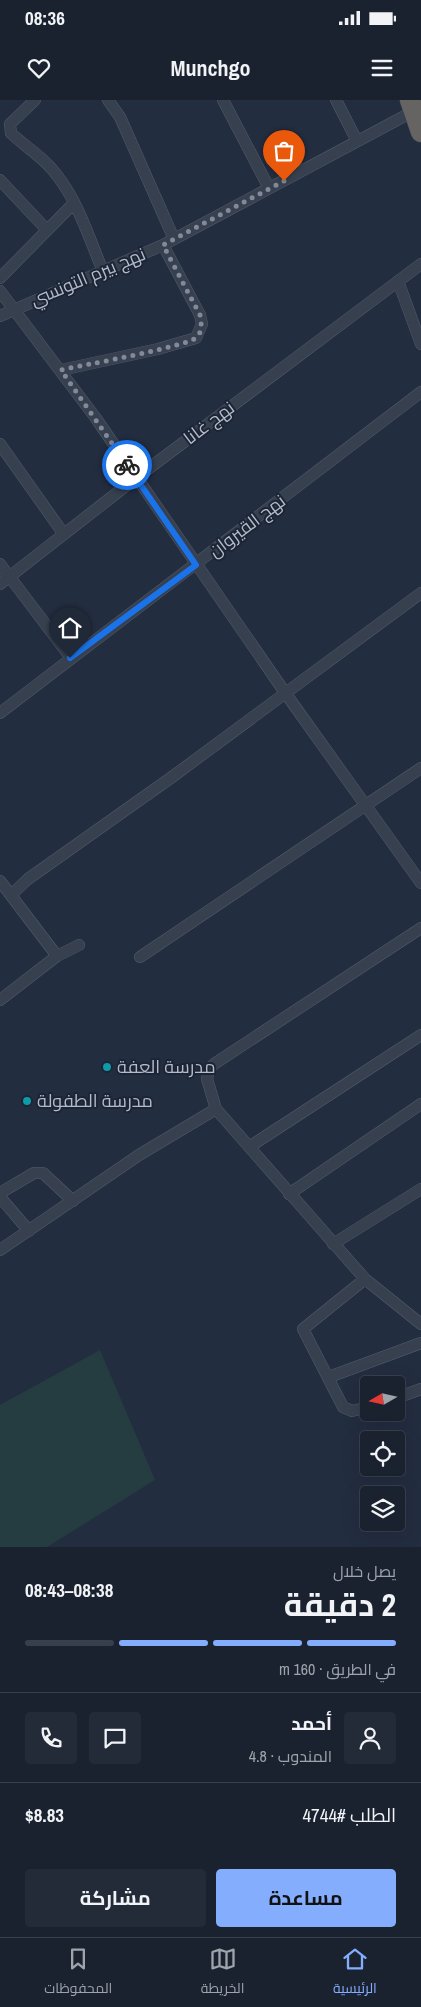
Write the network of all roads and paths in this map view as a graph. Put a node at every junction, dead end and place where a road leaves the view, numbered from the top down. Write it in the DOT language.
graph roads {
  1 [pos="35,100"];
  2 [pos="108,100"];
  3 [pos="223,100"];
  4 [pos="336,100"];
  5 [pos="412,106"];
  6 [pos="421,132"];
  7 [pos="357,142"];
  8 [pos="0,180"];
  9 [pos="269,188"];
  10 [pos="74,202"];
  11 [pos="47,230"];
  12 [pos="174,239"];
  13 [pos="163,245"];
  14 [pos="421,264"];
  15 [pos="103,271"];
  16 [pos="0,278"];
  17 [pos="398,281"];
  18 [pos="0,291"];
  19 [pos="14,309"];
  20 [pos="0,316"];
  21 [pos="421,344"];
  22 [pos="61,370"];
  23 [pos="421,392"];
  24 [pos="0,444"];
  25 [pos="136,478"];
  26 [pos="63,533"];
  27 [pos="0,564"];
  28 [pos="196,565"];
  29 [pos="10,576"];
  30 [pos="0,584"];
  31 [pos="421,593"];
  32 [pos="70,658"];
  33 [pos="286,694"];
  34 [pos="0,713"];
  35 [pos="421,768"];
  36 [pos="366,806"];
  37 [pos="0,883"];
  38 [pos="421,883"];
  39 [pos="11,895"];
  40 [pos="421,928"];
  41 [pos="79,945"];
  42 [pos="57,956"];
  43 [pos="140,957"];
  44 [pos="0,1000"];
  45 [pos="421,1035"];
  46 [pos="421,1104"];
  47 [pos="216,1109"];
  48 [pos="249,1147"];
  49 [pos="421,1189"];
  50 [pos="289,1194"];
  51 [pos="0,1195"];
  52 [pos="73,1201"];
  53 [pos="29,1231"];
  54 [pos="333,1244"];
  55 [pos="0,1250"];
  56 [pos="365,1279"];
  57 [pos="421,1324"];
  58 [pos="421,1343"];
  59 [pos="328,1377"];
  60 [pos="421,1389"];
  61 [pos="405,1395"];
  62 [pos="360,1409"];
  1 -- 10 [label="street"];
  2 -- 12 [label="street"];
  3 -- 9 [label="street"];
  4 -- 7 [label="street"];
  5 -- 6 [label="highway"];
  5 -- 7 [label="street, نهج بيرم التونسي"];
  7 -- 9 [label="street, نهج بيرم التونسي"];
  8 -- 11 [label="street"];
  9 -- 12 [label="street, نهج بيرم التونسي"];
  10 -- 11 [label="street"];
  10 -- 15 [label="street"];
  11 -- 16 [label="street"];
  12 -- 13 [label="street, نهج بيرم التونسي"];
  13 -- 15 [label="street, نهج بيرم التونسي"];
  13 -- 22 [label="street"];
  14 -- 17 [label="street, نهج غانا"];
  15 -- 19 [label="street, نهج بيرم التونسي"];
  17 -- 21 [label="street"];
  17 -- 25 [label="street, نهج غانا"];
  18 -- 19 [label="street"];
  19 -- 20 [label="street, نهج بيرم التونسي"];
  19 -- 22 [label="street"];
  22 -- 25 [label="street"];
  23 -- 28 [label="street, نهج القيروان"];
  24 -- 26 [label="street"];
  25 -- 26 [label="street, نهج غانا"];
  25 -- 28 [label="street"];
  26 -- 29 [label="street, نهج غانا"];
  27 -- 29 [label="street"];
  28 -- 32 [label="street, نهج القيروان"];
  28 -- 33 [label="street"];
  29 -- 30 [label="street, نهج غانا"];
  29 -- 32 [label="street"];
  31 -- 33 [label="street"];
  32 -- 34 [label="street, نهج القيروان"];
  33 -- 36 [label="street"];
  33 -- 39 [label="street"];
  35 -- 36 [label="street"];
  36 -- 38 [label="street"];
  36 -- 43 [label="street"];
  37 -- 39 [label="street"];
  39 -- 42 [label="street"];
  40 -- 47 [label="street"];
  41 -- 42 [label="street"];
  42 -- 44 [label="street"];
  45 -- 48 [label="street"];
  46 -- 50 [label="street"];
  47 -- 48 [label="street"];
  47 -- 52 [label="street"];
  48 -- 50 [label="street"];
  49 -- 54 [label="street"];
  50 -- 54 [label="street"];
  51 -- 52 [label="street"];
  51 -- 53 [label="street"];
  52 -- 53 [label="street"];
  53 -- 55 [label="street"];
  54 -- 56 [label="street"];
  56 -- 57 [label="street"];
  56 -- 59 [label="street"];
  58 -- 59 [label="street"];
  59 -- 62 [label="street"];
  60 -- 61 [label="street"];
}
